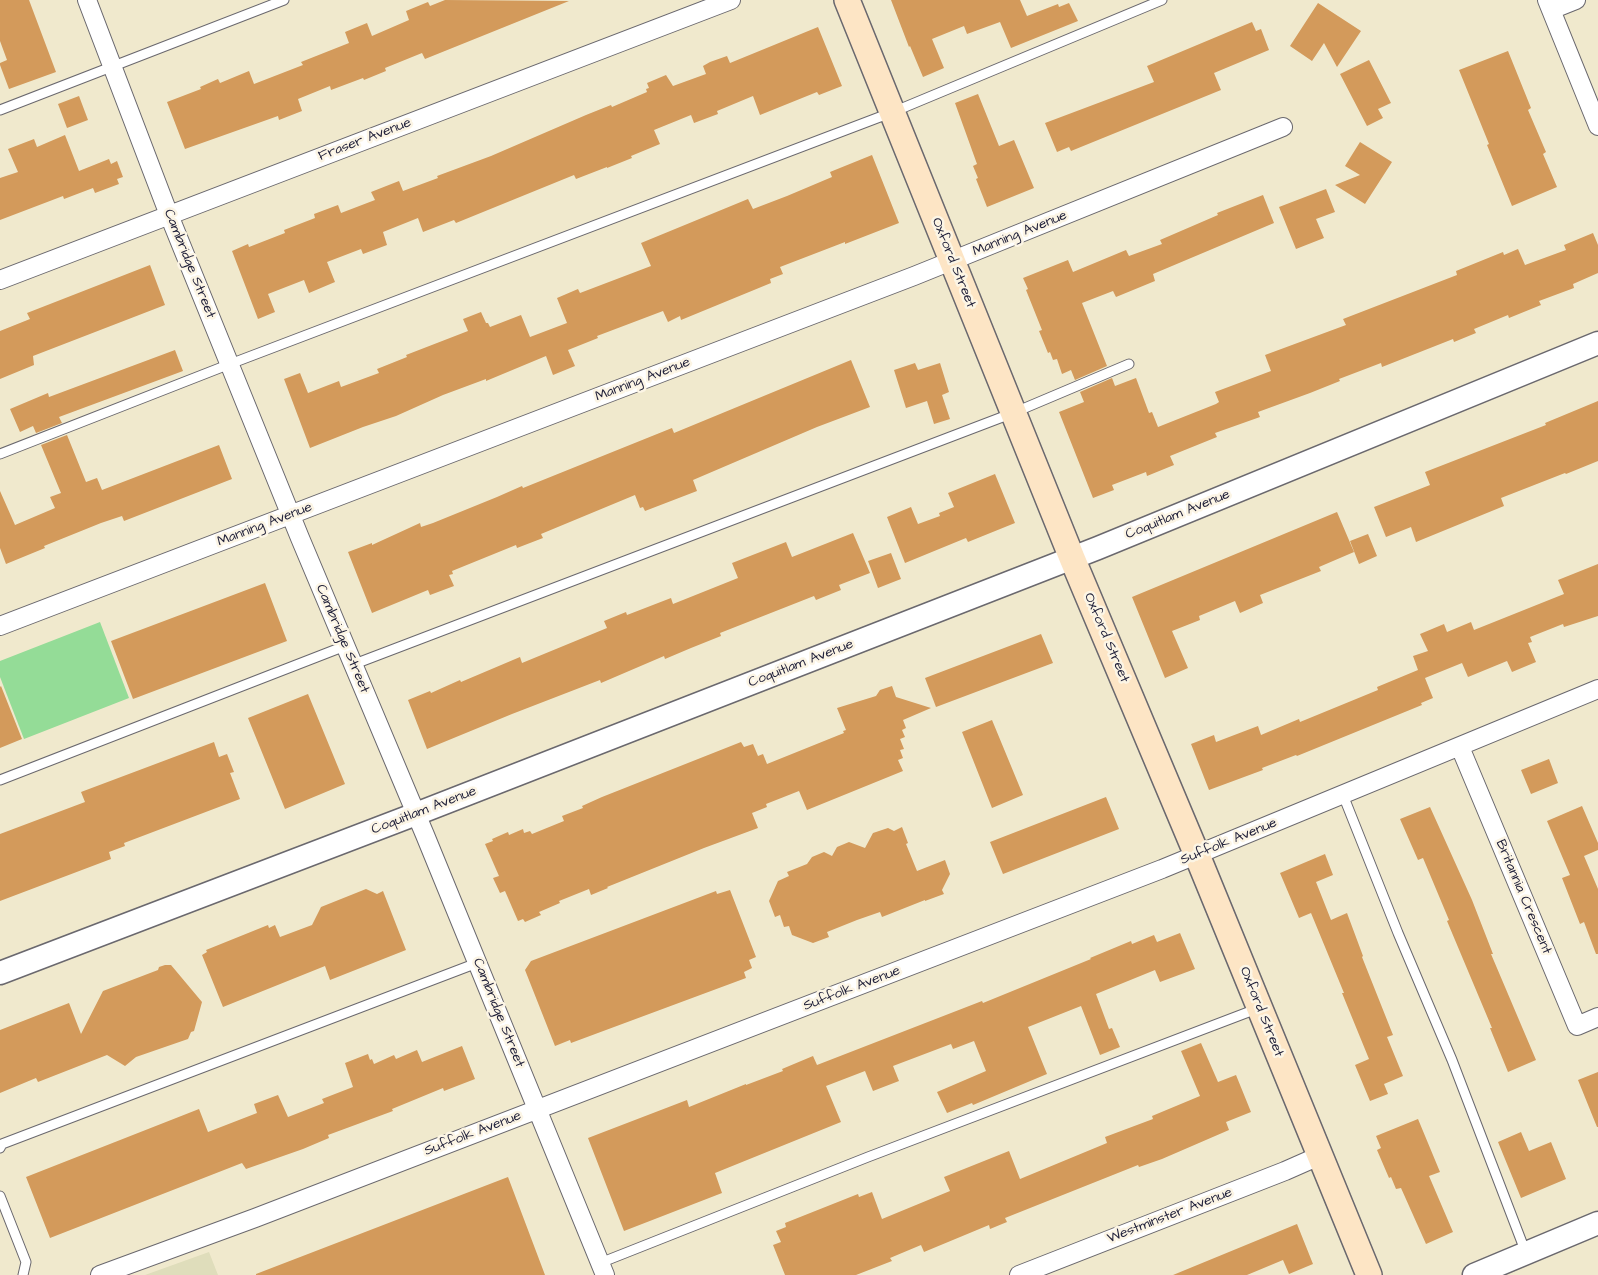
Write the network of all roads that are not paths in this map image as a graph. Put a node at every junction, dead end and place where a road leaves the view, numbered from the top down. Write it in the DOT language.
graph roads {
  1 [pos="87,0"];
  2 [pos="284,0"];
  3 [pos="731,0"];
  4 [pos="847,0"];
  5 [pos="1162,0"];
  6 [pos="1576,0"];
  7 [pos="1549,5"];
  8 [pos="113,66"];
  9 [pos="0,110"];
  10 [pos="893,112"];
  11 [pos="1598,126"];
  12 [pos="1283,127"];
  13 [pos="169,215"];
  14 [pos="952,261"];
  15 [pos="0,280"];
  16 [pos="1598,343"];
  17 [pos="230,364"];
  18 [pos="1129,364"];
  19 [pos="1013,413"];
  20 [pos="0,454"];
  21 [pos="290,514"];
  22 [pos="1072,558"];
  23 [pos="0,626"];
  24 [pos="345,646"];
  25 [pos="352,665"];
  26 [pos="1598,690"];
  27 [pos="1460,747"];
  28 [pos="0,780"];
  29 [pos="1343,795"];
  30 [pos="416,814"];
  31 [pos="1197,855"];
  32 [pos="477,963"];
  33 [pos="0,973"];
  34 [pos="1260,1008"];
  35 [pos="1598,1017"];
  36 [pos="537,1110"];
  37 [pos="0,1148"];
  38 [pos="1319,1156"];
  39 [pos="0,1196"];
  40 [pos="1598,1223"];
  41 [pos="1527,1253"];
  42 [pos="603,1272"];
  43 [pos="23,1275"];
  44 [pos="100,1275"];
  45 [pos="1019,1275"];
  46 [pos="1368,1275"];
  47 [pos="1474,1275"];
  1 -- 8 [label="street, Cambridge Street"];
  2 -- 8 [label="lane"];
  3 -- 13 [label="street, Fraser Avenue"];
  4 -- 10 [label="main road, Oxford Street"];
  5 -- 10 [label="lane"];
  6 -- 7 [label="street"];
  7 -- 11 [label="street"];
  8 -- 9 [label="lane"];
  8 -- 13 [label="street, Cambridge Street"];
  10 -- 14 [label="main road, Oxford Street"];
  10 -- 17 [label="lane"];
  12 -- 14 [label="street, Manning Avenue"];
  13 -- 15 [label="street, Fraser Avenue"];
  13 -- 17 [label="street, Cambridge Street"];
  14 -- 19 [label="main road, Oxford Street"];
  14 -- 21 [label="street, Manning Avenue"];
  16 -- 22 [label="street, Coquitlam Avenue"];
  17 -- 20 [label="lane"];
  17 -- 21 [label="street, Cambridge Street"];
  18 -- 19 [label="lane"];
  19 -- 22 [label="main road, Oxford Street"];
  19 -- 25 [label="lane"];
  21 -- 23 [label="street, Manning Avenue"];
  21 -- 24 [label="street, Cambridge Street"];
  22 -- 30 [label="street, Coquitlam Avenue"];
  22 -- 31 [label="main road, Oxford Street"];
  24 -- 25 [label="street, Cambridge Street"];
  24 -- 28 [label="lane"];
  25 -- 30 [label="street, Cambridge Street"];
  26 -- 27 [label="street, Suffolk Avenue"];
  27 -- 29 [label="street, Suffolk Avenue"];
  27 -- 35 [label="street, Britannia Crescent"];
  29 -- 31 [label="street, Suffolk Avenue"];
  29 -- 41 [label="lane"];
  30 -- 32 [label="street, Cambridge Street"];
  30 -- 33 [label="street, Coquitlam Avenue"];
  31 -- 34 [label="main road, Oxford Street"];
  31 -- 36 [label="street, Suffolk Avenue"];
  32 -- 36 [label="street, Cambridge Street"];
  32 -- 37 [label="lane"];
  34 -- 38 [label="main road, Oxford Street"];
  34 -- 42 [label="lane"];
  36 -- 42 [label="street, Cambridge Street"];
  36 -- 44 [label="street, Suffolk Avenue"];
  38 -- 45 [label="street, Westminster Avenue"];
  38 -- 46 [label="main road, Oxford Street"];
  39 -- 43 [label="lane"];
  40 -- 41 [label="street"];
  41 -- 47 [label="street"];
}
